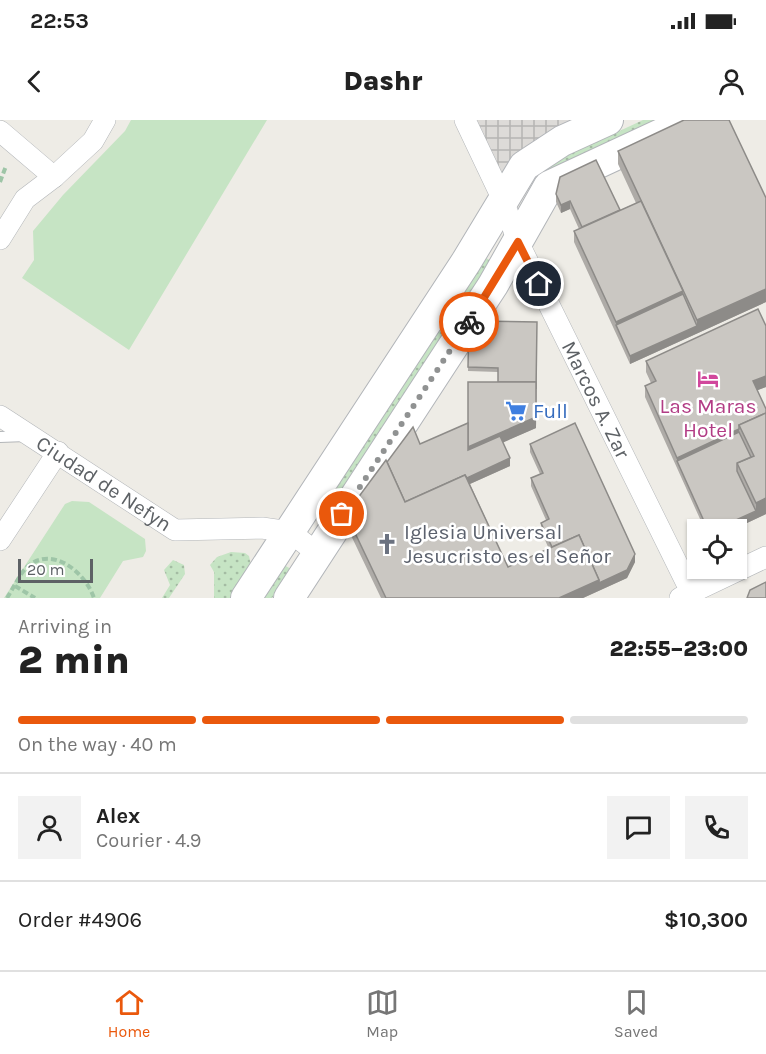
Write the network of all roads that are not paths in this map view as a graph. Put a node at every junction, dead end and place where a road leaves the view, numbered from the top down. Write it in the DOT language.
graph roads {
  1 [pos="105,120"];
  2 [pos="465,120"];
  3 [pos="608,120"];
  4 [pos="691,120"];
  5 [pos="0,131"];
  6 [pos="54,177"];
  7 [pos="503,200"];
  8 [pos="0,239"];
  9 [pos="518,242"];
  10 [pos="0,416"];
  11 [pos="32,436"];
  12 [pos="0,437"];
  13 [pos="58,452"];
  14 [pos="290,532"];
  15 [pos="0,540"];
  16 [pos="317,553"];
  17 [pos="766,557"];
  18 [pos="688,596"];
  19 [pos="246,598"];
  20 [pos="289,598"];
  1 -- 6 [label="street"];
  2 -- 7 [label="street, Marcos A. Zar"];
  3 -- 7 [label="main road"];
  4 -- 9 [label="main road"];
  5 -- 6 [label="street"];
  6 -- 8 [label="street"];
  7 -- 9 [label="street, Marcos A. Zar"];
  7 -- 14 [label="main road"];
  9 -- 16 [label="main road"];
  9 -- 18 [label="street, Marcos A. Zar"];
  10 -- 11 [label="street, Ciudad de Nefyn"];
  11 -- 12 [label="lane"];
  11 -- 13 [label="street, Ciudad de Nefyn"];
  13 -- 14 [label="street, Ciudad de Nefyn"];
  13 -- 15 [label="street"];
  14 -- 16 [label="street"];
  14 -- 19 [label="main road"];
  16 -- 20 [label="main road"];
  17 -- 18 [label="street"];
}
